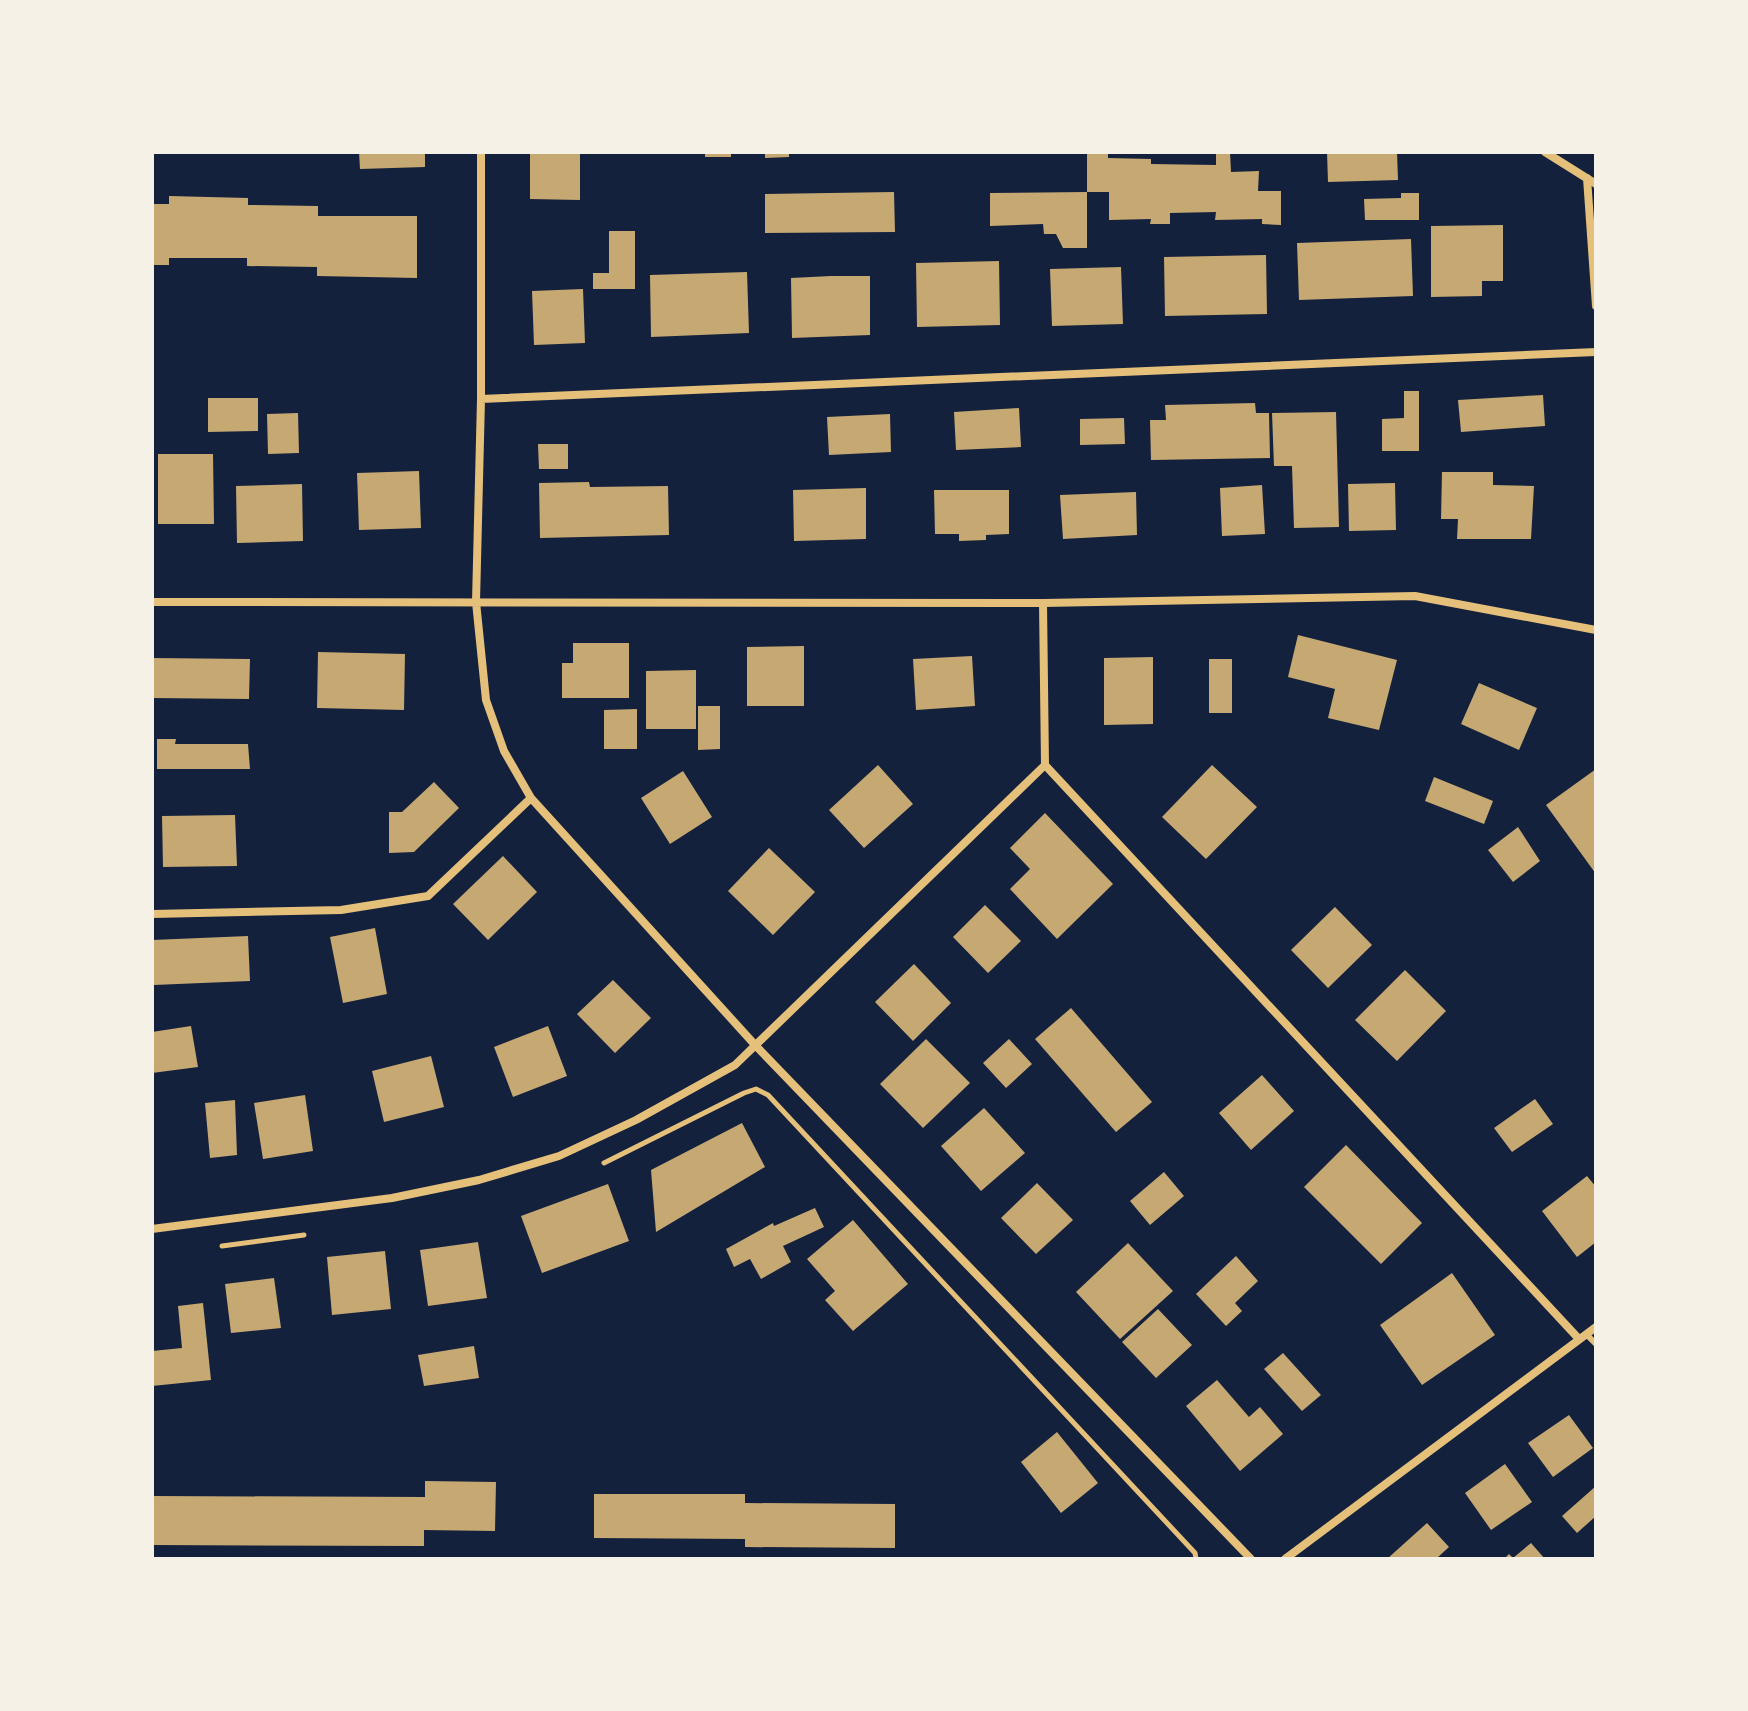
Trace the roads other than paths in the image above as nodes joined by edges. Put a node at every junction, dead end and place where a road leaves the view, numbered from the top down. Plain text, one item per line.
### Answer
1 (481, 152) edge
2 (1545, 152) edge
3 (1587, 178) junction
4 (1596, 184) edge
5 (1596, 306) edge
6 (1596, 352) edge
7 (481, 399) junction
8 (152, 602) edge
9 (476, 602) junction
10 (1043, 603) junction
11 (1596, 630) edge
12 (1045, 765) junction
13 (531, 798) junction
14 (152, 914) edge
15 (756, 1046) junction
16 (152, 1229) edge
17 (1596, 1327) edge
18 (1583, 1336) junction
19 (1596, 1344) edge
20 (1251, 1559) edge
21 (1285, 1559) edge

1 - 7 street
2 - 3 street
3 - 4 street
3 - 5 street
6 - 7 street
7 - 9 street
8 - 9 street
9 - 10 street
9 - 13 street
10 - 11 street
10 - 12 street
12 - 15 street
12 - 18 street
13 - 14 street
13 - 15 street
15 - 16 street
15 - 20 street
17 - 18 street
18 - 19 lane
18 - 21 street

